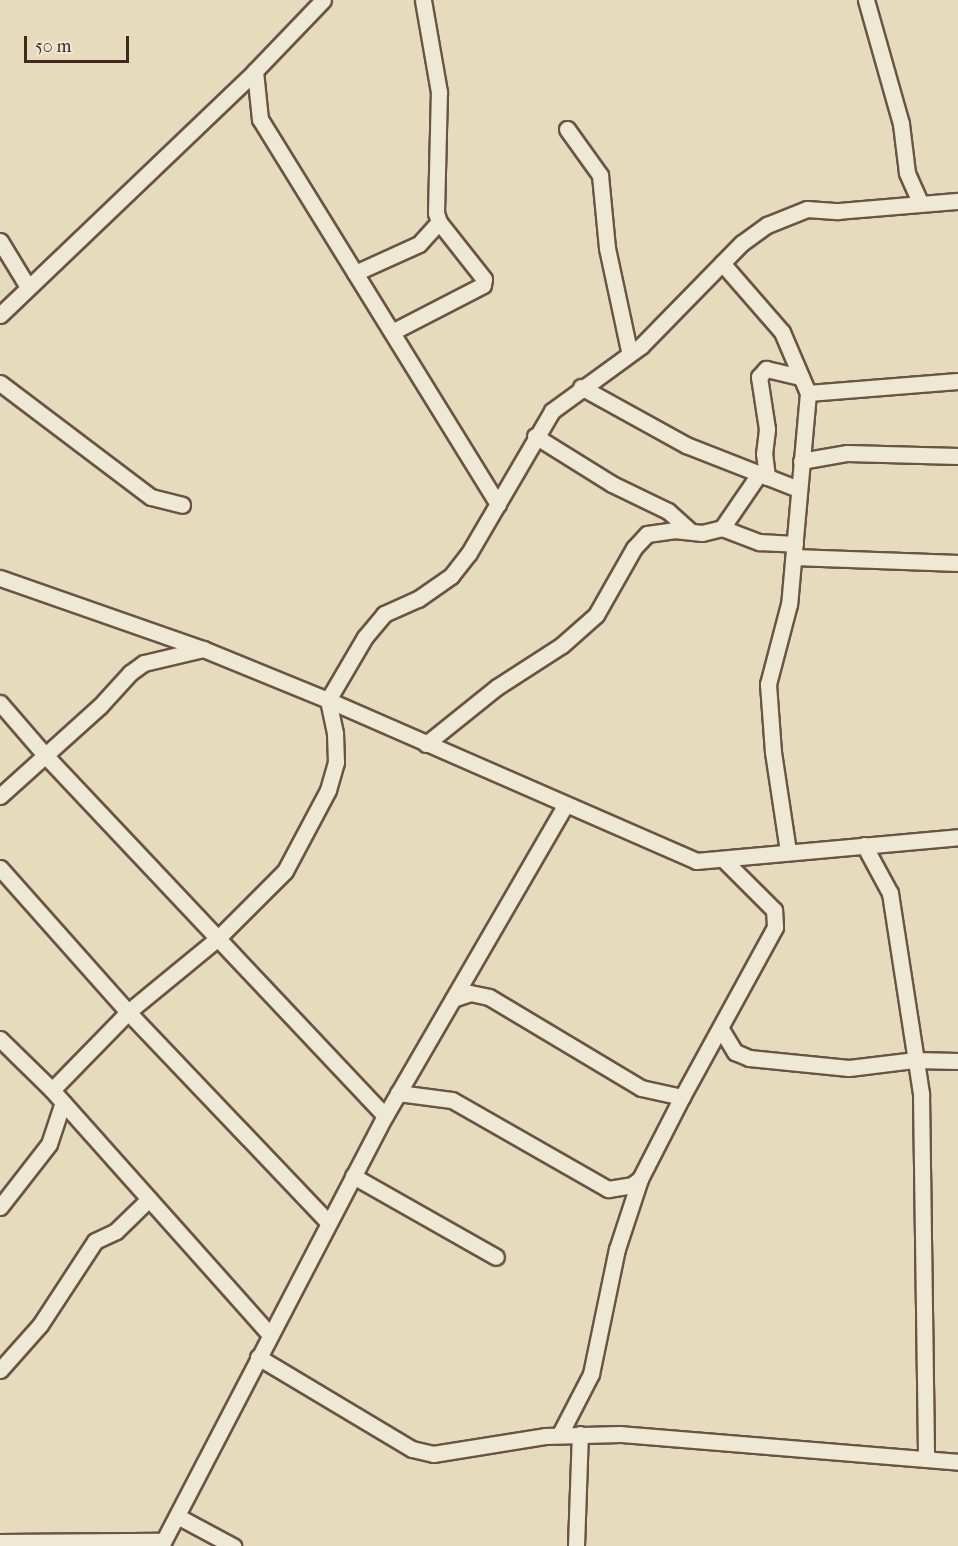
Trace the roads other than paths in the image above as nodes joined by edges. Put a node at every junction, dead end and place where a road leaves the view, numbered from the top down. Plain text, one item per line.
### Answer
1 (323, 0) edge
2 (423, 0) edge
3 (866, 0) edge
4 (255, 71) junction
5 (567, 129) dead end
6 (958, 201) edge
7 (920, 202) junction
8 (439, 222) junction
9 (0, 241) edge
10 (722, 263) junction
11 (355, 273) junction
12 (28, 287) junction
13 (0, 315) edge
14 (392, 332) junction
15 (629, 351) junction
16 (801, 377) junction
17 (958, 381) edge
18 (0, 383) edge
19 (580, 387) junction
20 (808, 393) junction
21 (535, 436) junction
22 (958, 456) edge
23 (801, 461) junction
24 (763, 475) junction
25 (798, 489) junction
26 (498, 504) junction
27 (182, 505) dead end
28 (722, 528) junction
29 (688, 530) junction
30 (795, 551) junction
31 (958, 563) edge
32 (0, 578) edge
33 (203, 649) junction
34 (328, 700) junction
35 (0, 703) edge
36 (426, 744) junction
37 (44, 754) junction
38 (0, 796) edge
39 (565, 805) junction
40 (958, 837) edge
41 (864, 845) junction
42 (788, 851) junction
43 (725, 861) junction
44 (0, 868) edge
45 (217, 939) junction
46 (453, 999) junction
47 (128, 1012) junction
48 (721, 1029) junction
49 (0, 1039) edge
50 (735, 1052) junction
51 (708, 1055) junction
52 (914, 1060) junction
53 (958, 1061) edge
54 (52, 1090) junction
55 (399, 1093) junction
56 (682, 1097) junction
57 (63, 1102) junction
58 (385, 1116) junction
59 (353, 1176) junction
60 (639, 1179) junction
61 (149, 1199) junction
62 (0, 1207) edge
63 (329, 1222) junction
64 (496, 1257) dead end
65 (270, 1335) junction
66 (258, 1357) junction
67 (0, 1370) edge
68 (560, 1434) junction
69 (580, 1434) junction
70 (926, 1459) junction
71 (958, 1462) edge
72 (177, 1516) junction
73 (0, 1542) edge
74 (162, 1544) edge
75 (233, 1546) edge
76 (576, 1546) edge

1 - 4 street
2 - 8 street
3 - 7 street
4 - 11 street
4 - 12 street
5 - 15 street
6 - 7 street
7 - 10 street
8 - 11 street
8 - 14 street
9 - 12 street
10 - 15 street
10 - 16 street
11 - 14 street
12 - 13 street
14 - 26 street
15 - 19 street
16 - 20 street
16 - 24 street
17 - 20 street
18 - 27 street
19 - 21 street
19 - 24 street
20 - 23 street
21 - 26 street
21 - 29 street
22 - 23 street
23 - 25 street
24 - 25 street
24 - 28 street
25 - 30 street
26 - 34 street
28 - 29 street
28 - 30 street
29 - 36 street
30 - 31 street
30 - 42 street
32 - 33 street
33 - 34 street
33 - 37 street
34 - 36 street
34 - 45 street
35 - 37 street
36 - 39 street
37 - 38 street
37 - 45 street
39 - 43 street
39 - 46 street
40 - 41 street
41 - 42 street
41 - 52 street
42 - 43 street
43 - 48 street
44 - 47 street
45 - 47 street
45 - 58 street
46 - 55 street
46 - 56 street
47 - 54 street
47 - 63 street
48 - 50 street
48 - 51 street
49 - 54 street
50 - 51 street
50 - 52 street
51 - 56 street
52 - 53 street
52 - 70 street
54 - 57 street
55 - 58 street
55 - 60 street
56 - 60 street
57 - 61 street
57 - 62 street
58 - 59 street
59 - 63 street
59 - 64 street
60 - 68 street
61 - 65 street
61 - 67 street
63 - 65 street
65 - 66 street
66 - 68 street
66 - 72 street
68 - 69 street
69 - 70 street
69 - 76 street
70 - 71 street
72 - 74 street
72 - 75 street
73 - 74 street

